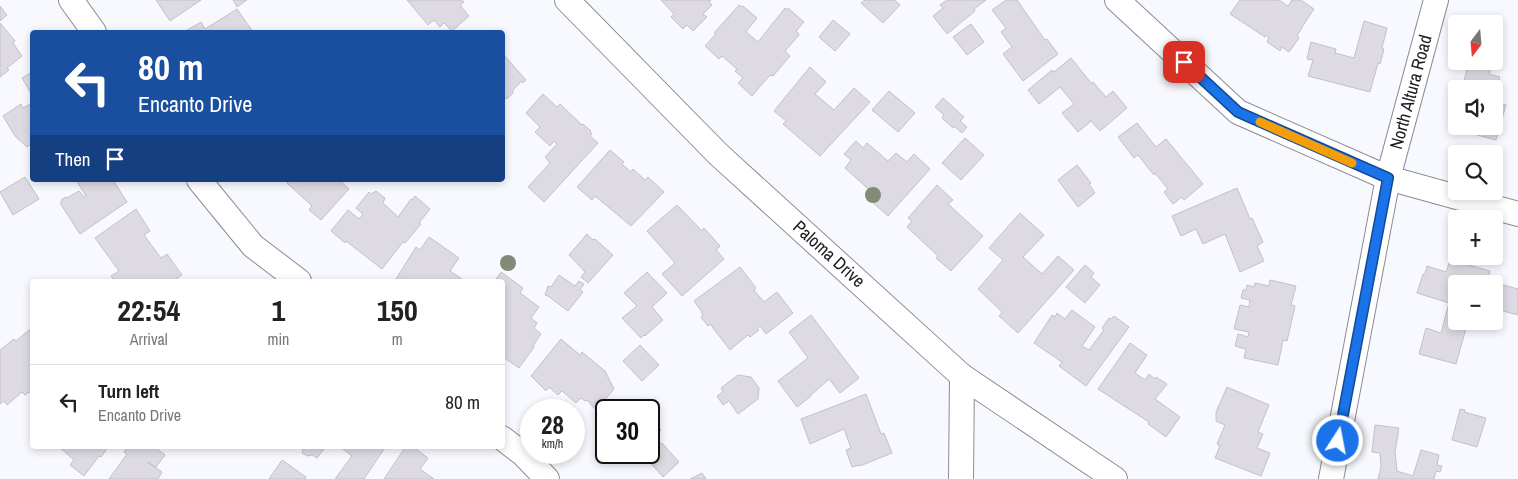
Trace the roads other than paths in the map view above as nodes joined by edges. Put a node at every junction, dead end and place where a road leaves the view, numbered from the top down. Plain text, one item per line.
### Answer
1 (71, 0) edge
2 (567, 0) edge
3 (1117, 0) edge
4 (1436, 0) edge
5 (93, 30) edge
6 (1388, 178) junction
7 (201, 182) edge
8 (1518, 214) edge
9 (296, 279) edge
10 (962, 376) junction
11 (505, 440) edge
12 (547, 479) edge
13 (962, 479) edge
14 (1115, 479) edge
15 (1331, 479) edge

1 - 5 street
2 - 10 street, Paloma Drive
3 - 6 street
4 - 6 street, North Altura Road
6 - 8 street
6 - 15 street, North Altura Road
7 - 9 street
10 - 13 street
10 - 14 street, Paloma Drive
11 - 12 street

